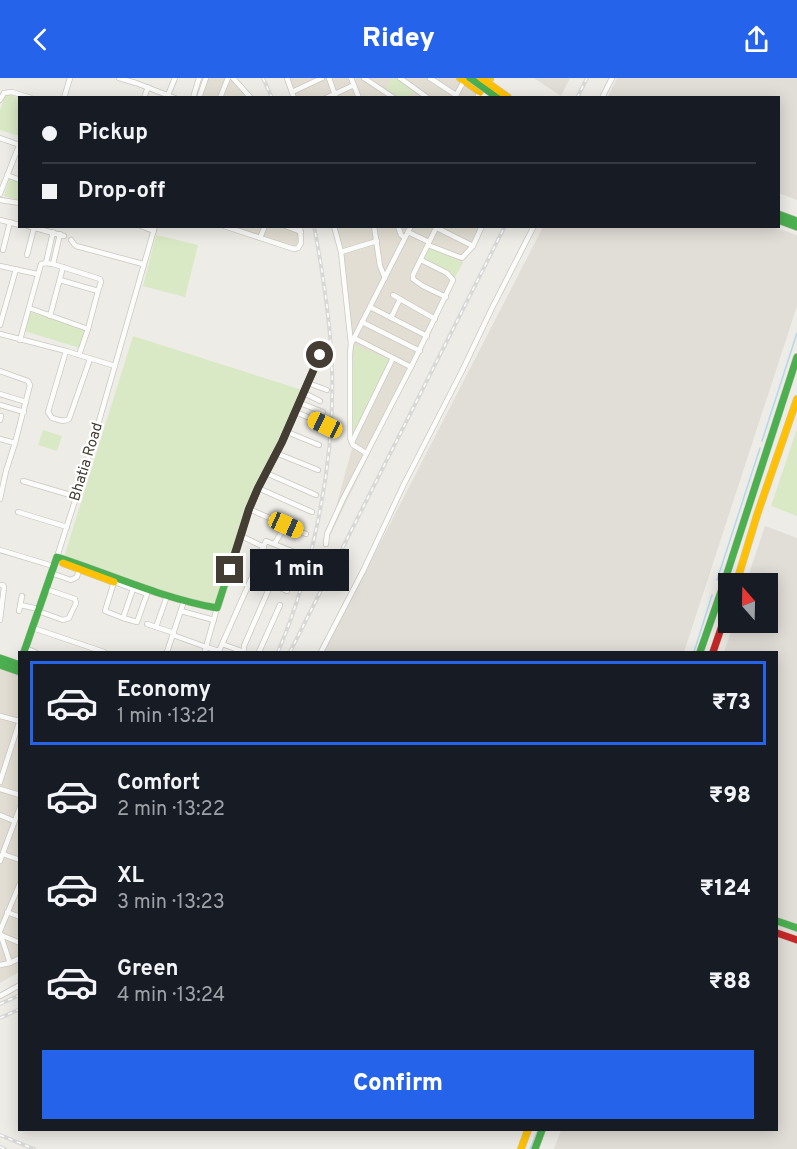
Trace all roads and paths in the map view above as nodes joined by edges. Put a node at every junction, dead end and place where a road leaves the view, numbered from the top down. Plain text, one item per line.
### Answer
1 (70, 78) edge
2 (119, 78) edge
3 (175, 78) edge
4 (199, 78) edge
5 (206, 78) edge
6 (228, 78) edge
7 (234, 78) edge
8 (286, 78) edge
9 (322, 78) edge
10 (328, 78) edge
11 (351, 78) edge
12 (364, 78) edge
13 (400, 78) edge
14 (430, 78) edge
15 (481, 78) edge
16 (489, 78) edge
17 (612, 78) edge
18 (465, 79) edge
19 (354, 85) junction
20 (148, 87) junction
21 (168, 95) joint
22 (293, 95) edge
23 (336, 95) edge
24 (479, 95) edge
25 (25, 96) edge
26 (65, 96) edge
27 (145, 96) edge
28 (194, 96) edge
29 (201, 96) edge
30 (221, 96) edge
31 (249, 96) edge
32 (358, 96) edge
33 (391, 96) edge
34 (425, 96) edge
35 (455, 96) edge
36 (495, 96) edge
37 (506, 96) edge
38 (603, 96) edge
39 (0, 100) edge
40 (0, 138) edge
41 (18, 144) edge
42 (18, 147) edge
43 (7, 175) junction
44 (18, 179) edge
45 (0, 194) edge
46 (0, 200) edge
47 (18, 203) edge
48 (780, 215) edge
49 (0, 220) edge
50 (797, 220) edge
51 (780, 221) edge
52 (10, 222) junction
53 (18, 224) edge
54 (797, 227) edge
55 (34, 228) joint
56 (264, 228) edge
57 (335, 228) edge
58 (374, 228) edge
59 (399, 228) edge
60 (436, 228) edge
61 (439, 228) edge
62 (480, 228) edge
63 (533, 228) edge
64 (154, 229) edge
65 (243, 229) edge
66 (301, 229) edge
67 (410, 229) edge
68 (53, 232) junction
69 (260, 238) junction
70 (405, 238) junction
71 (71, 240) dead end
72 (377, 241) junction
73 (429, 243) junction
74 (473, 246) junction
75 (3, 250) dead end
76 (341, 252) junction
77 (27, 255) dead end
78 (421, 260) junction
79 (46, 263) junction
80 (53, 264) junction
81 (143, 264) junction
82 (0, 266) edge
83 (63, 267) junction
84 (16, 270) junction
85 (37, 274) junction
86 (385, 278) junction
87 (60, 280) junction
88 (98, 291) junction
89 (393, 296) dead end
90 (446, 297) junction
91 (400, 299) junction
92 (370, 307) junction
93 (28, 309) junction
94 (50, 316) junction
95 (391, 318) junction
96 (435, 319) junction
97 (362, 322) junction
98 (0, 325) edge
99 (88, 329) junction
100 (0, 334) edge
101 (427, 336) junction
102 (354, 338) junction
103 (20, 340) junction
104 (351, 344) junction
105 (66, 351) junction
106 (420, 351) junction
107 (320, 355) dead end
108 (80, 356) junction
109 (797, 357) edge
110 (393, 358) junction
111 (90, 359) junction
112 (115, 366) junction
113 (411, 367) junction
114 (0, 371) edge
115 (308, 383) junction
116 (327, 390) dead end
117 (304, 393) junction
118 (0, 394) edge
119 (797, 399) edge
120 (320, 400) dead end
121 (26, 402) junction
122 (300, 403) junction
123 (0, 405) edge
124 (24, 412) junction
125 (296, 412) junction
126 (323, 412) dead end
127 (325, 425) dead end
128 (287, 432) junction
129 (0, 439) edge
130 (15, 442) junction
131 (352, 442) junction
132 (319, 445) dead end
133 (276, 453) junction
134 (366, 453) junction
135 (318, 470) dead end
136 (266, 473) junction
137 (23, 481) dead end
138 (2, 486) edge
139 (258, 488) junction
140 (316, 495) dead end
141 (77, 496) junction
142 (0, 499) edge
143 (249, 509) junction
144 (18, 512) dead end
145 (312, 512) dead end
146 (286, 525) junction
147 (67, 527) junction
148 (306, 534) dead end
149 (241, 536) junction
150 (275, 543) junction
151 (326, 544) dead end
152 (264, 547) junction
153 (0, 550) edge
154 (302, 555) dead end
155 (258, 558) junction
156 (54, 564) junction
157 (79, 569) junction
158 (740, 573) edge
159 (253, 575) junction
160 (294, 575) dead end
161 (114, 582) junction
162 (271, 584) junction
163 (0, 585) edge
164 (46, 589) junction
165 (133, 589) junction
166 (287, 591) dead end
167 (21, 596) dead end
168 (167, 596) junction
169 (184, 601) junction
170 (280, 605) dead end
171 (217, 608) junction
172 (38, 610) junction
173 (181, 611) junction
174 (123, 618) junction
175 (0, 620) edge
176 (214, 620) junction
177 (147, 624) dead end
178 (156, 627) junction
179 (33, 628) junction
180 (719, 633) edge
181 (173, 634) junction
182 (222, 644) junction
183 (25, 650) edge
184 (206, 650) edge
185 (101, 651) edge
186 (168, 651) edge
187 (241, 651) edge
188 (244, 651) edge
189 (259, 651) edge
190 (322, 651) edge
191 (700, 651) edge
192 (713, 651) edge
193 (0, 658) edge
194 (18, 664) edge
195 (0, 665) edge
196 (18, 671) edge
197 (0, 716) edge
198 (18, 720) edge
199 (18, 723) edge
200 (0, 782) edge
201 (0, 789) edge
202 (18, 794) edge
203 (18, 812) edge
204 (0, 815) edge
205 (14, 821) junction
206 (0, 842) edge
207 (6, 844) junction
208 (3, 854) junction
209 (18, 859) edge
210 (0, 861) edge
211 (18, 890) edge
212 (8, 912) junction
213 (18, 916) edge
214 (778, 926) edge
215 (797, 928) edge
216 (0, 933) edge
217 (797, 940) edge
218 (18, 942) edge
219 (18, 959) edge
220 (10, 963) junction
221 (0, 965) edge
222 (18, 987) edge
223 (0, 996) edge
224 (526, 1131) edge
225 (542, 1131) edge
226 (521, 1149) edge
227 (535, 1149) edge

1 - 26 street
2 - 20 street
3 - 21 street
4 - 28 street
5 - 29 street
6 - 30 street
7 - 31 street
8 - 22 street
9 - 22 street
10 - 23 street
11 - 19 street
12 - 33 street
13 - 34 street
14 - 35 street
15 - 37 main road, bridge
16 - 24 main road
17 - 38 street
18 - 24 main road
18 - 35 street
18 - 36 main road, bridge
19 - 23 street
19 - 32 street
20 - 21 street
20 - 27 street
25 - 39 street
40 - 41 street
42 - 43 street
43 - 44 street
43 - 45 street
46 - 47 street
48 - 50 main road
49 - 52 street
51 - 54 main road
52 - 53 street
52 - 75 street
55 - 68 street
55 - 77 street
56 - 69 street
57 - 76 street
58 - 72 street
59 - 70 street
60 - 73 street
61 - 74 street
62 - 74 street
63 - 190 street
64 - 81 street, Bhatia Road
65 - 69 street
66 - 69 street
67 - 70 street
67 - 73 street
68 - 79 street
68 - 80 street
70 - 86 street
71 - 81 street
72 - 76 street
72 - 86 street
73 - 74 street
73 - 78 street
76 - 104 street
78 - 90 street
78 - 90 street
79 - 80 street
79 - 85 street
80 - 83 street
81 - 112 street, Bhatia Road
82 - 84 street
83 - 87 street
83 - 88 street
84 - 85 street
84 - 98 street
85 - 93 street
86 - 92 street
87 - 88 street
87 - 94 street
88 - 99 street
89 - 91 street
90 - 96 street
91 - 95 street
91 - 96 street
92 - 95 street
92 - 97 street
93 - 94 street
93 - 103 street
94 - 99 street
95 - 101 street
96 - 101 street
97 - 102 street
97 - 106 street
99 - 108 street
100 - 103 street
101 - 106 street
102 - 104 street
102 - 110 street
103 - 105 street
104 - 131 street
105 - 108 street
105 - 111 street
106 - 113 street
107 - 115 main road
108 - 111 street
109 - 191 main road
110 - 113 street
110 - 131 street
111 - 112 street
112 - 141 street, Bhatia Road
113 - 134 street
114 - 121 street
115 - 116 street
115 - 117 main road
117 - 120 street
117 - 122 main road
118 - 121 street
119 - 158 main road
121 - 124 street
122 - 125 main road
122 - 126 street
123 - 124 street
124 - 130 street
125 - 127 street
125 - 128 main road
128 - 132 street
128 - 133 main road
129 - 130 street
130 - 138 street
131 - 134 street
133 - 135 street
133 - 136 main road
134 - 151 street
136 - 139 main road
136 - 140 street
137 - 141 street
138 - 142 street
139 - 143 main road
139 - 145 street
141 - 147 street, Bhatia Road
143 - 146 street
143 - 149 main road
144 - 147 street
146 - 148 street
146 - 150 street
147 - 156 street, Bhatia Road
149 - 152 street
149 - 171 main road
150 - 152 street
150 - 154 street
152 - 155 street
153 - 156 street
155 - 159 street
155 - 160 street
156 - 157 main road
156 - 157 street
156 - 164 main road
156 - 168 main road
157 - 161 main road
159 - 162 street
159 - 182 street
161 - 165 street
161 - 174 street
162 - 166 street
162 - 188 street
163 - 175 street
164 - 172 main road
164 - 172 street
165 - 174 street
165 - 174 street
167 - 172 street
168 - 169 main road
168 - 178 street
169 - 171 main road
169 - 173 street
170 - 189 street
171 - 176 street
172 - 179 main road
173 - 176 street
173 - 181 street
176 - 184 street
177 - 178 street
178 - 181 street
179 - 183 main road
179 - 185 street
180 - 192 main road
181 - 184 street
181 - 186 street
182 - 184 street
182 - 187 street
193 - 194 main road
195 - 196 main road
197 - 198 street
199 - 200 street
201 - 202 street
203 - 205 street
204 - 205 street
205 - 207 street
206 - 207 street
207 - 208 street
208 - 209 street
208 - 210 street
211 - 212 street
212 - 213 street
212 - 216 street
214 - 215 main road
214 - 217 main road
216 - 218 street
216 - 220 street
219 - 220 street
220 - 221 street
222 - 223 street
224 - 226 main road
225 - 227 main road

